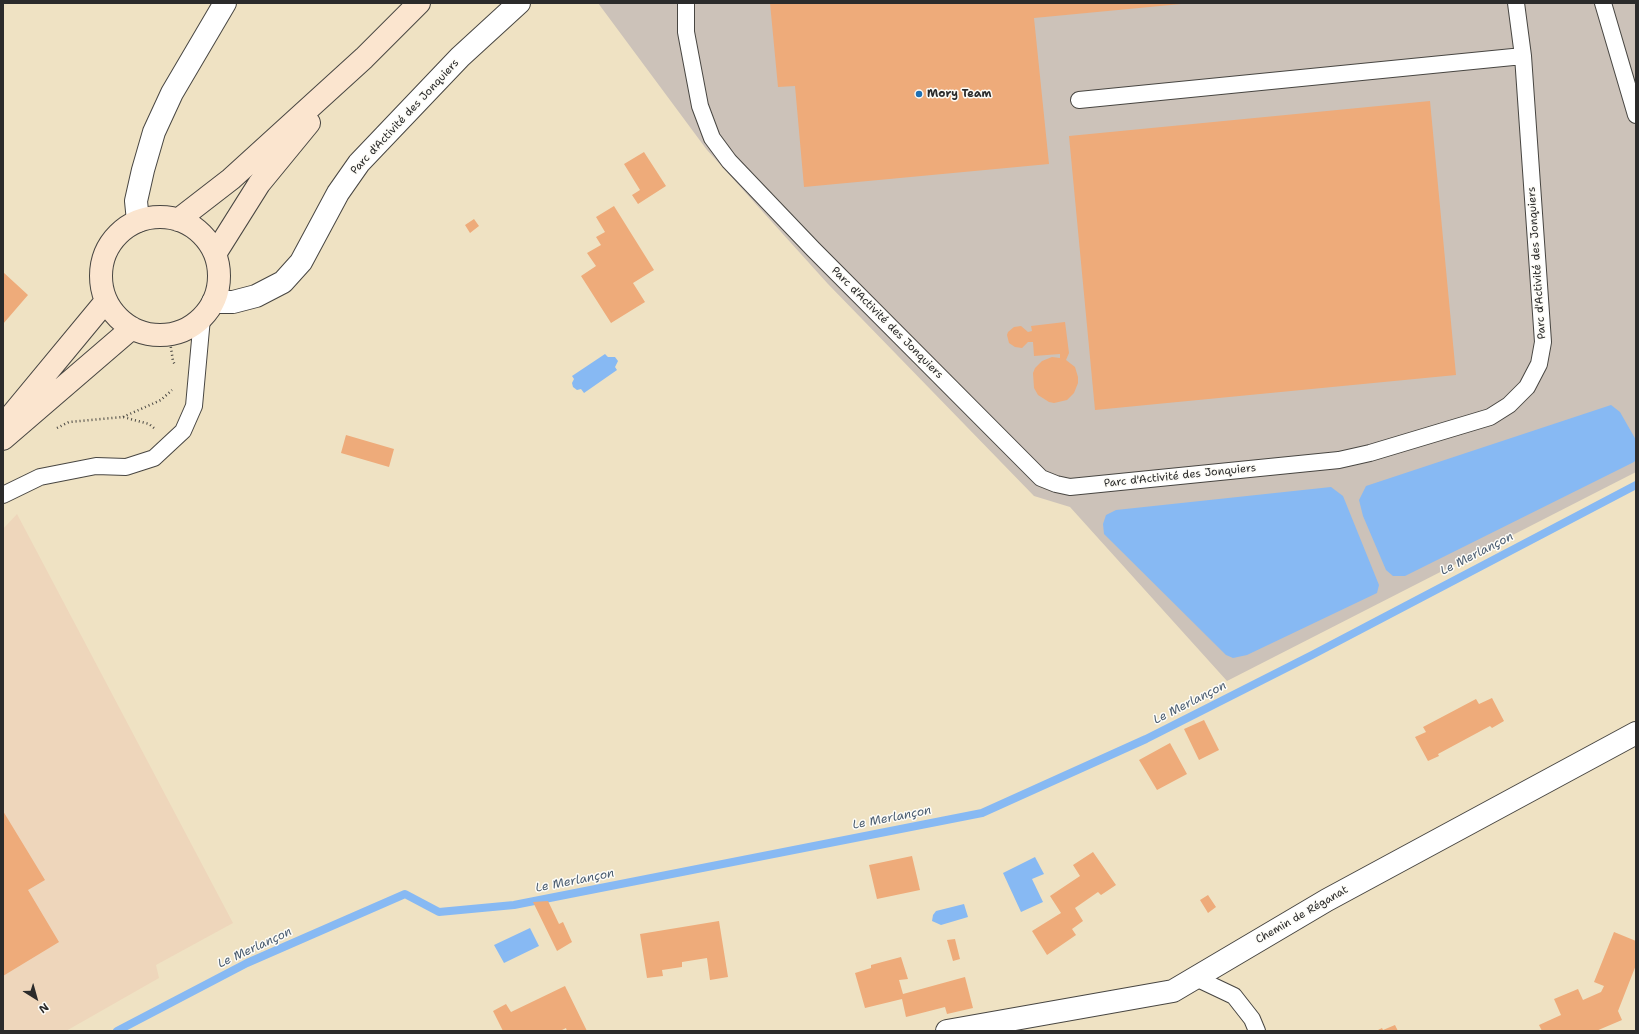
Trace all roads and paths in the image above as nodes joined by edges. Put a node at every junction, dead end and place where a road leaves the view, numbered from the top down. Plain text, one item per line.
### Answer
1 (225, 3) edge
2 (419, 3) edge
3 (519, 3) edge
4 (686, 3) edge
5 (1516, 3) edge
6 (1603, 3) edge
7 (1523, 56) junction
8 (364, 58) junction
9 (1079, 100) dead end
10 (1636, 115) edge
11 (178, 220) junction
12 (138, 221) junction
13 (215, 254) junction
14 (106, 300) junction
15 (208, 310) junction
16 (132, 328) junction
17 (169, 335) junction
18 (178, 369) dead end
19 (175, 385) dead end
20 (123, 417) junction
21 (3, 426) edge
22 (51, 430) dead end
23 (3, 439) edge
24 (169, 444) junction
25 (3, 495) edge
26 (1636, 733) edge
27 (1196, 978) junction
28 (947, 1031) edge
29 (1257, 1031) edge

1 - 12 street
2 - 8 main road
3 - 15 street, Parc d'Activité des Jonquiers
4 - 7 lane, Parc d'Activité des Jonquiers
5 - 7 lane, Parc d'Activité des Jonquiers
6 - 10 lane
7 - 9 lane
8 - 11 main road
8 - 13 main road
11 - 12 main road
11 - 13 main road
12 - 14 main road
13 - 15 main road
14 - 16 main road
14 - 21 main road
15 - 17 main road
15 - 24 lane
16 - 17 main road
16 - 23 main road
17 - 18 path
19 - 20 path
20 - 22 path
20 - 24 path
24 - 25 lane
26 - 27 street, Chemin de Réganat
27 - 28 street, Chemin de Réganat
27 - 29 lane

